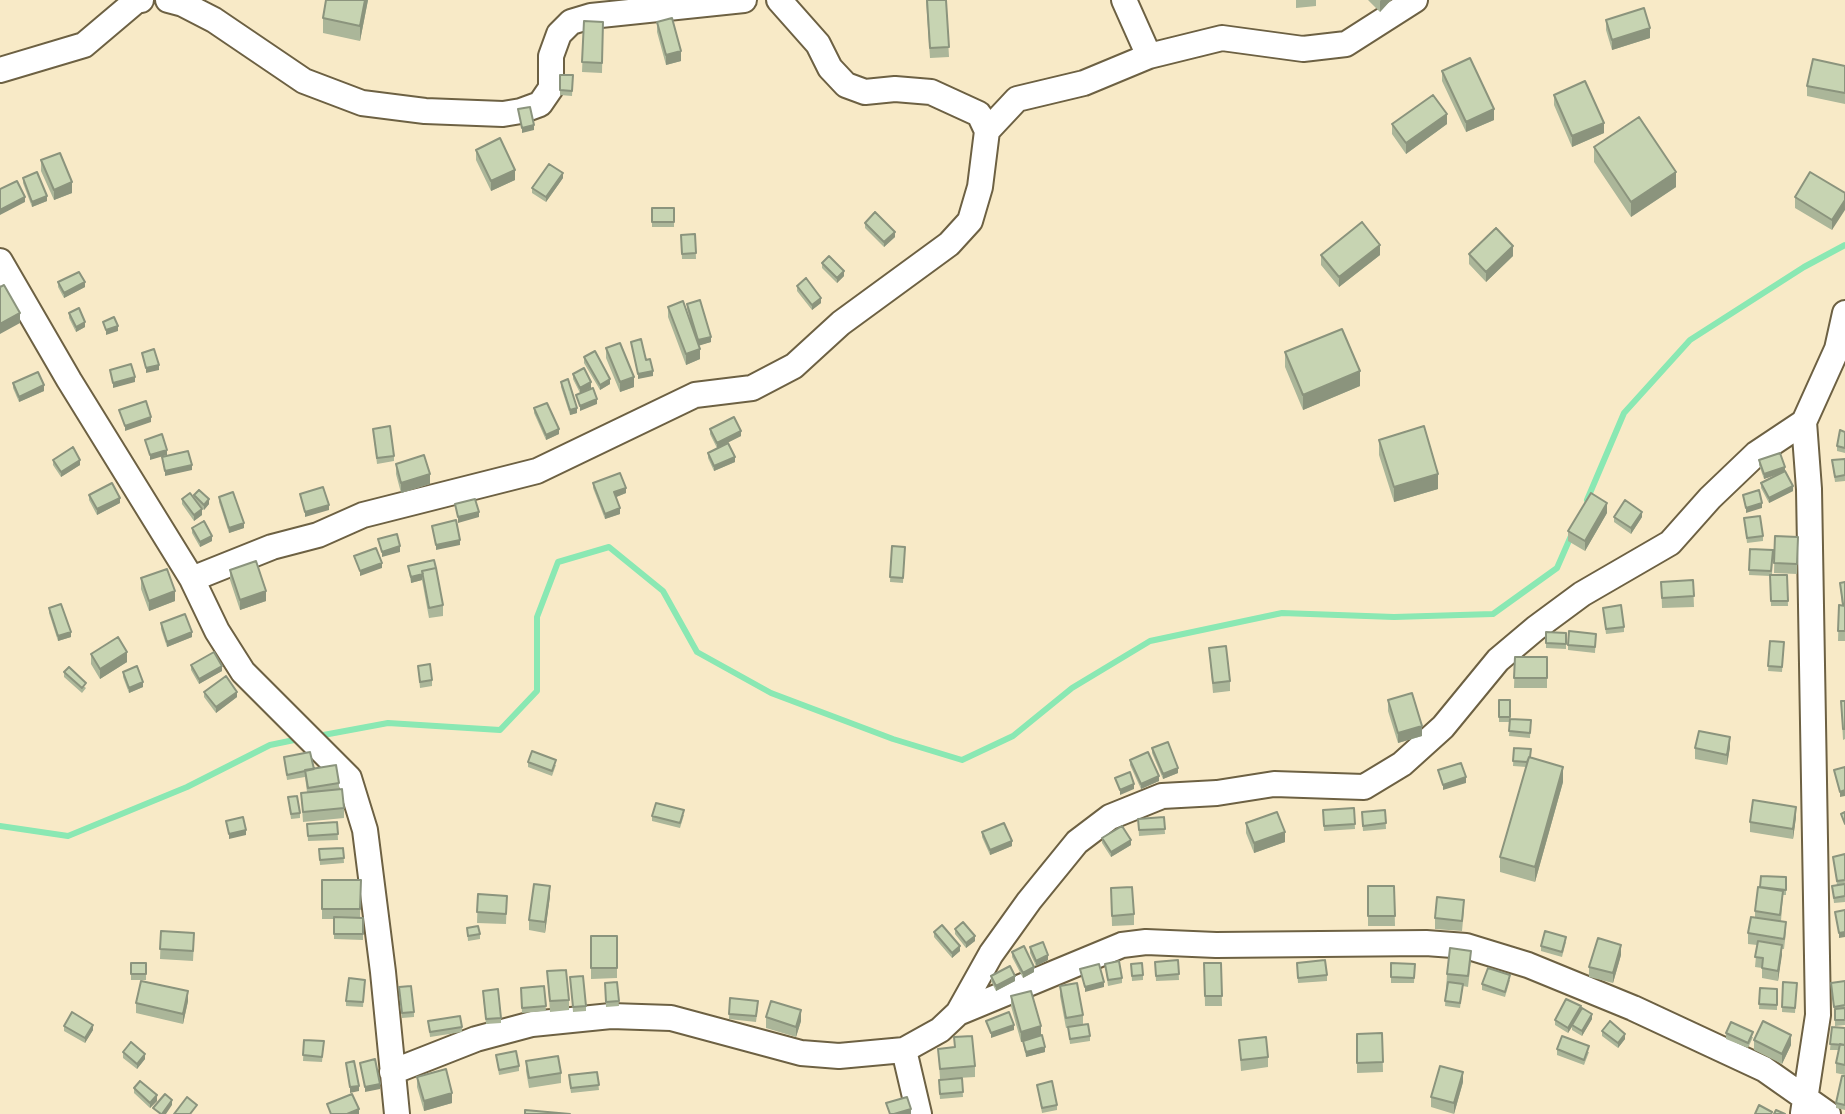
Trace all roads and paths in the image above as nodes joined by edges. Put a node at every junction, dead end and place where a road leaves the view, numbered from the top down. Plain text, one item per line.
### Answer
1 (141, 0) edge
2 (168, 0) edge
3 (744, 0) edge
4 (779, 0) edge
5 (1124, 0) edge
6 (1415, 0) edge
7 (1149, 56) junction
8 (0, 70) edge
9 (987, 131) junction
10 (0, 261) edge
11 (1845, 313) edge
12 (1804, 422) junction
13 (192, 579) junction
14 (958, 1013) junction
15 (904, 1050) junction
16 (392, 1072) junction
17 (1805, 1107) edge
18 (397, 1114) edge
19 (919, 1114) edge
20 (1828, 1114) edge

1 - 8 street
2 - 3 street
4 - 9 street
5 - 7 street
6 - 7 street
7 - 9 street
9 - 13 street
10 - 13 street
11 - 12 street
12 - 14 street
12 - 17 street
13 - 16 street
14 - 15 street
14 - 17 street
15 - 16 street
15 - 19 street
16 - 18 street
17 - 20 street

